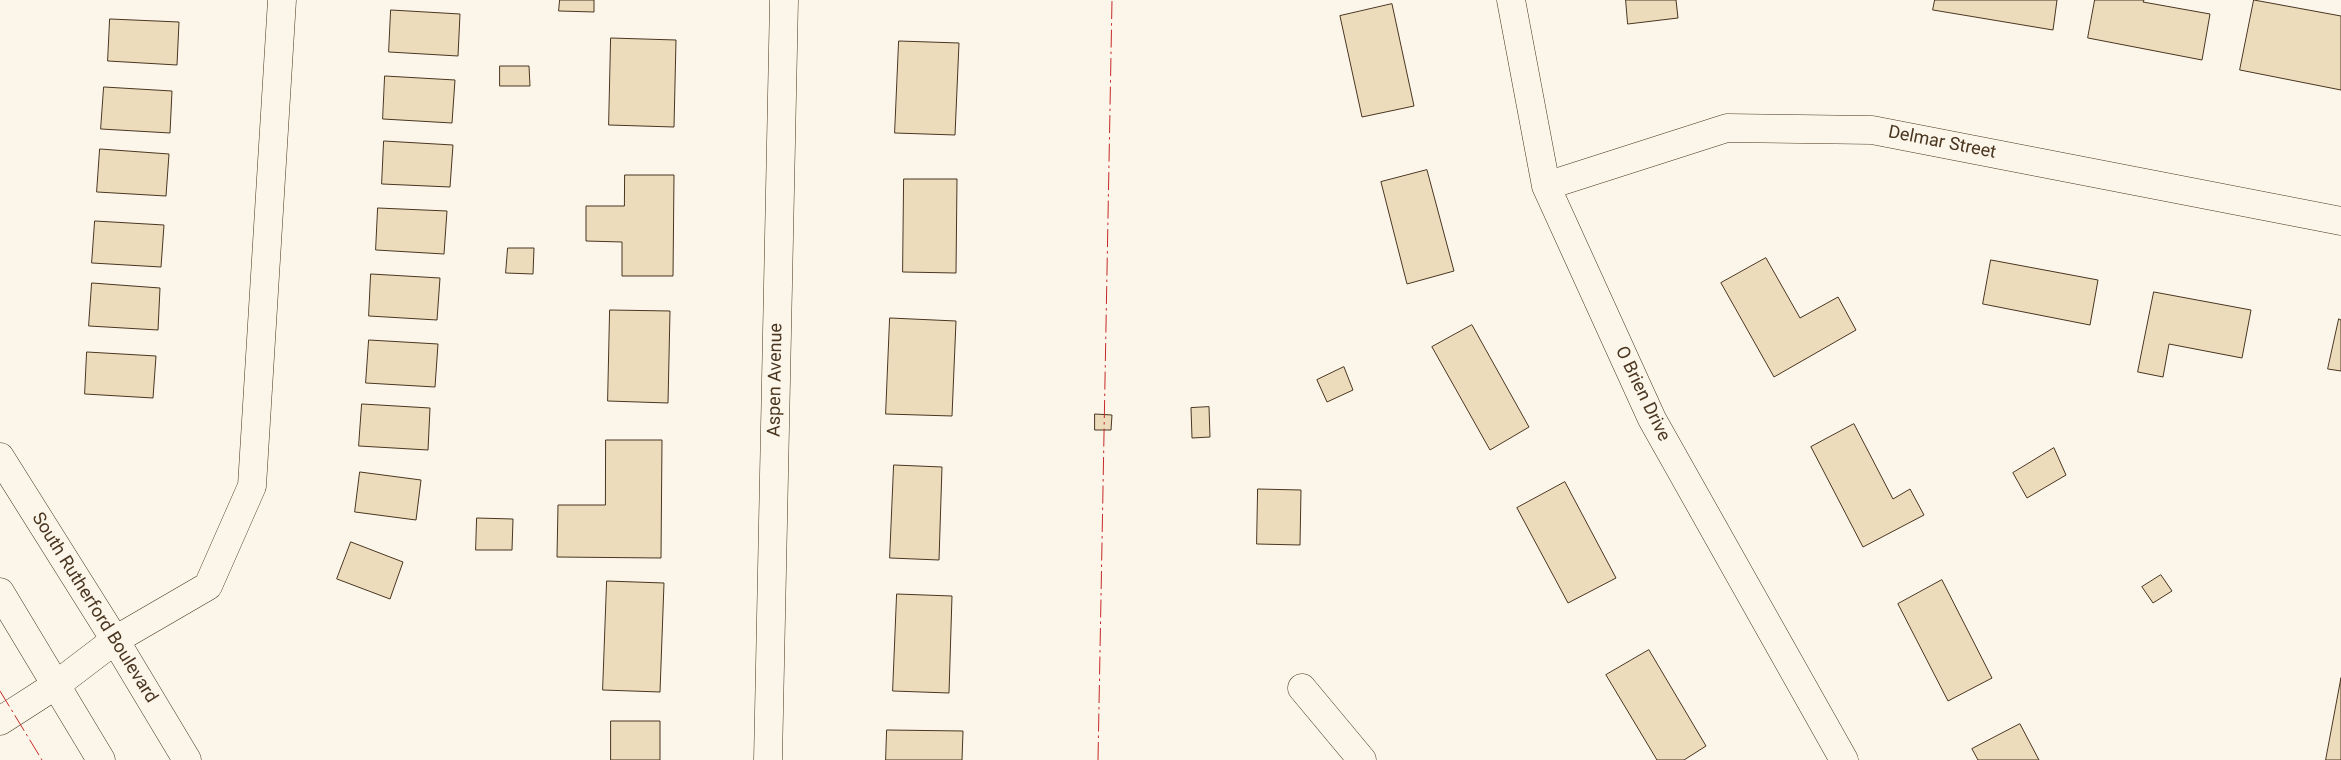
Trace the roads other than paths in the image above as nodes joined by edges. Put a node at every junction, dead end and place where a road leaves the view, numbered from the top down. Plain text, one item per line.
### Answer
1 (282, 0) edge
2 (784, 0) edge
3 (1510, 0) edge
4 (1546, 186) junction
5 (2341, 221) edge
6 (0, 457) edge
7 (0, 592) edge
8 (115, 640) junction
9 (56, 685) junction
10 (1302, 688) dead end
11 (0, 721) edge
12 (101, 760) edge
13 (186, 760) edge
14 (768, 760) edge
15 (1362, 760) edge
16 (1844, 760) edge

1 - 8 main road
2 - 14 main road, Aspen Avenue
3 - 4 main road, O Brien Drive
4 - 5 main road, Delmar Street
4 - 16 main road, O Brien Drive
6 - 8 main road, South Rutherford Boulevard
7 - 9 main road
8 - 9 main road
8 - 13 main road, South Rutherford Boulevard
9 - 11 main road
9 - 12 main road
10 - 15 main road

